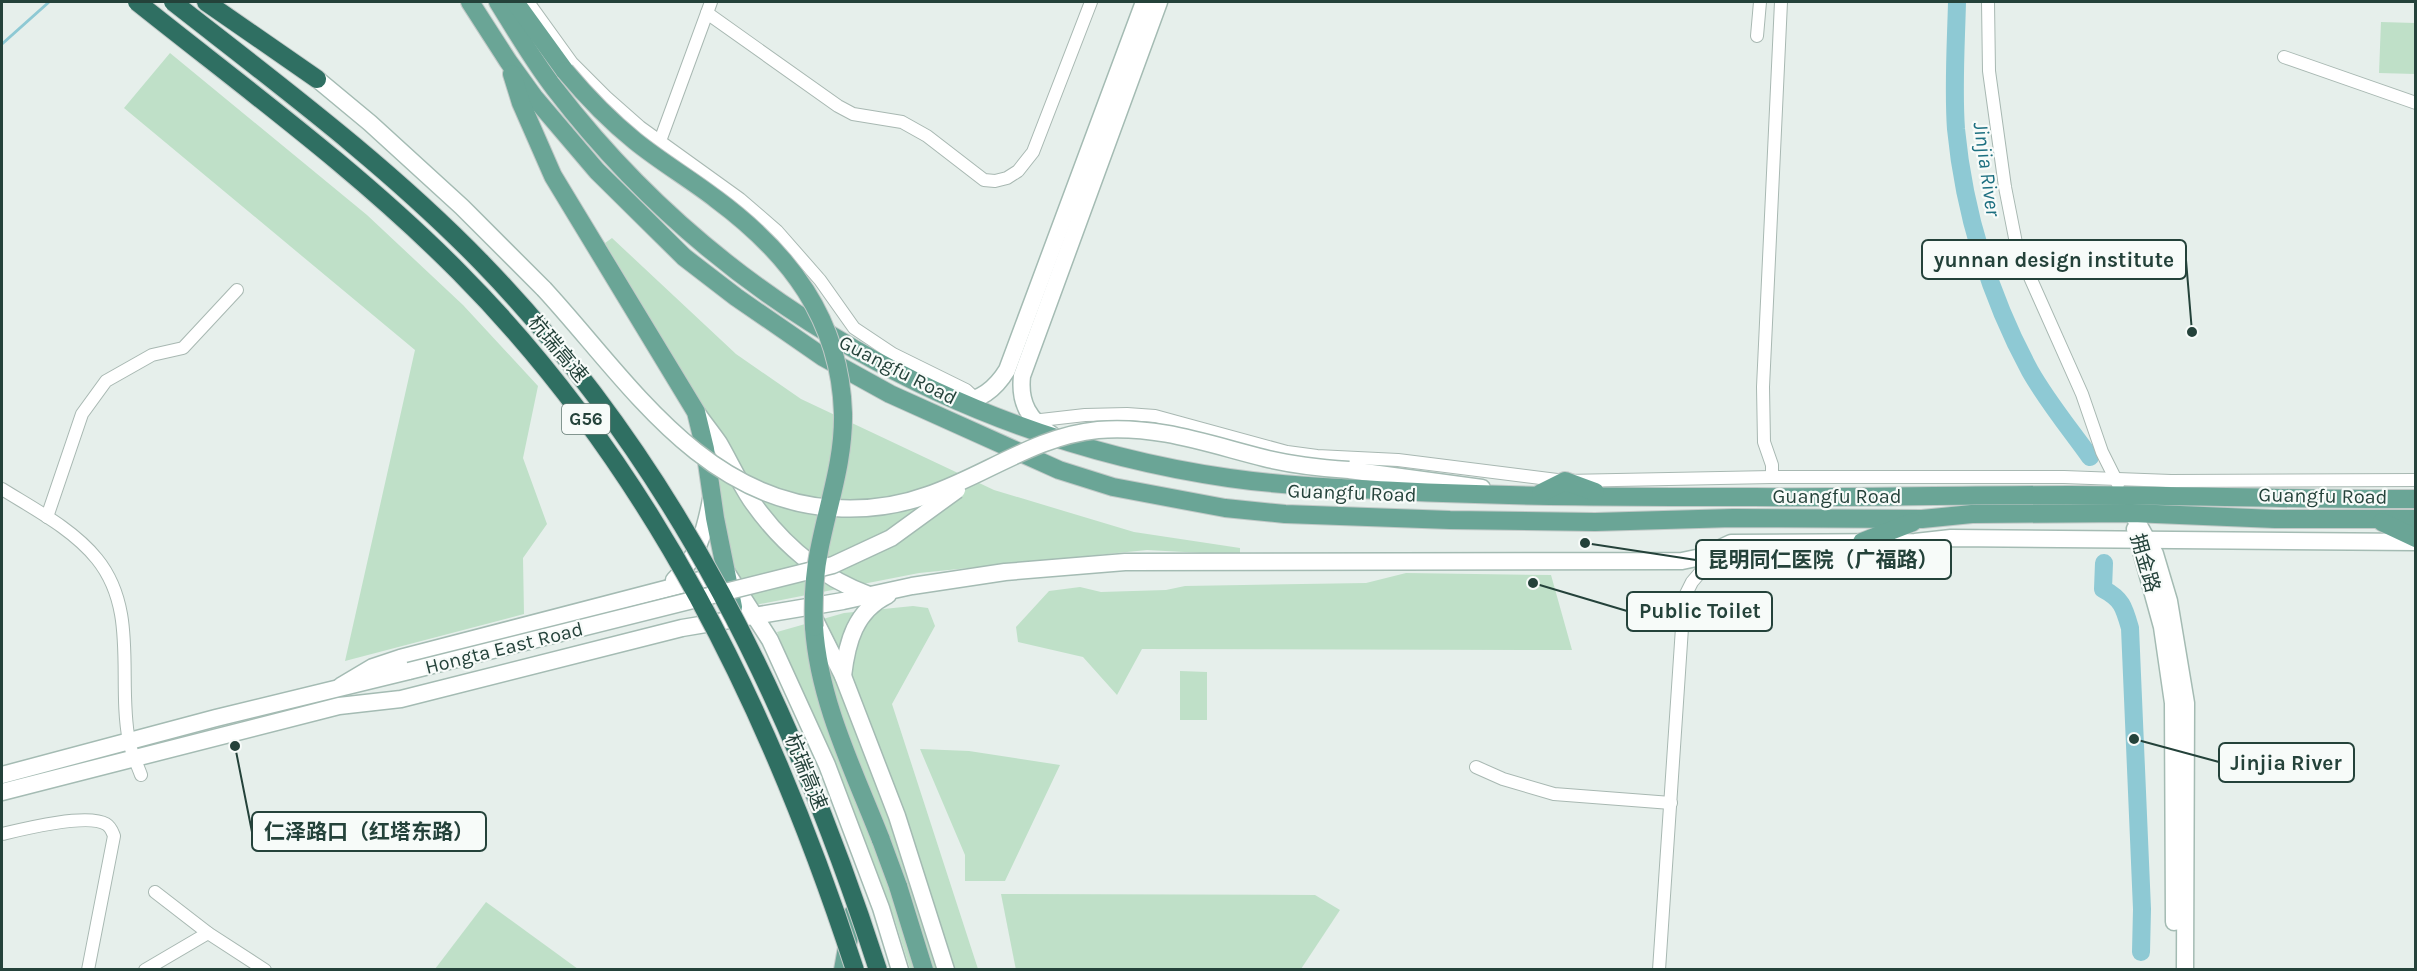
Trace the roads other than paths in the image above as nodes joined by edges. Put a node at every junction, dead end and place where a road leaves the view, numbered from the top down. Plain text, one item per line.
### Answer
1 (137, 2) edge
2 (173, 2) edge
3 (206, 2) edge
4 (470, 2) edge
5 (498, 2) edge
6 (515, 2) edge
7 (528, 2) edge
8 (1091, 2) edge
9 (1144, 2) edge
10 (1159, 2) edge
11 (1760, 2) edge
12 (1781, 2) edge
13 (1988, 2) edge
14 (709, 7) edge
15 (1139, 36) junction
16 (1757, 36) dead end
17 (2284, 57) dead end
18 (508, 62) junction
19 (317, 79) joint
20 (2415, 103) edge
21 (660, 141) junction
22 (1061, 249) junction
23 (237, 290) dead end
24 (969, 401) junction
25 (696, 412) junction
26 (997, 417) junction
27 (1035, 422) junction
28 (1057, 438) junction
29 (985, 470) junction
30 (1772, 477) junction
31 (2115, 478) junction
32 (2415, 480) edge
33 (1565, 481) junction
34 (2, 489) edge
35 (712, 495) junction
36 (1536, 495) junction
37 (2123, 496) junction
38 (1610, 497) junction
39 (2415, 499) edge
40 (2132, 513) junction
41 (47, 517) junction
42 (1922, 519) junction
43 (2374, 519) junction
44 (2415, 519) edge
45 (2143, 540) junction
46 (2415, 540) edge
47 (1862, 542) junction
48 (1701, 557) junction
49 (727, 573) junction
50 (901, 589) junction
51 (654, 594) junction
52 (870, 595) junction
53 (808, 607) junction
54 (754, 616) junction
55 (735, 619) junction
56 (843, 676) junction
57 (341, 686) junction
58 (129, 742) junction
59 (135, 759) junction
60 (1476, 767) dead end
61 (2, 775) edge
62 (141, 775) dead end
63 (2, 792) edge
64 (1671, 803) junction
65 (902, 829) junction
66 (2, 834) edge
67 (155, 892) dead end
68 (881, 908) junction
69 (853, 914) junction
70 (208, 933) junction
71 (88, 969) edge
72 (145, 969) edge
73 (264, 969) edge
74 (843, 969) edge
75 (855, 969) edge
76 (870, 969) edge
77 (879, 969) edge
78 (900, 969) edge
79 (924, 969) edge
80 (946, 969) edge
81 (1659, 969) edge
82 (2173, 969) edge
83 (2184, 969) edge

1 - 75 highway, 杭瑞高速 / G56, bridge
2 - 77 highway, 杭瑞高速 / G56, bridge
3 - 19 highway
4 - 18 main road, Guangfu Road
5 - 24 main road, Guangfu Road
6 - 79 main road, bridge
7 - 21 street
8 - 14 street
9 - 15 main road
10 - 15 main road
11 - 16 street
12 - 30 street
13 - 31 street
14 - 21 street
15 - 22 main road
17 - 20 street
18 - 25 main road
18 - 42 main road, Guangfu Road
19 - 29 main road, bridge
21 - 24 street
22 - 24 main road
22 - 27 main road
23 - 41 street
24 - 26 main road, Guangfu Road
25 - 35 main road
25 - 52 main road
26 - 27 street
26 - 28 main road, Guangfu Road
27 - 28 main road
27 - 33 street
28 - 36 main road, Guangfu Road
29 - 36 main road, bridge
29 - 57 main road, Hongta East Road, bridge
30 - 31 street
30 - 33 street
31 - 32 street
31 - 37 street
33 - 36 main road
33 - 38 main road
34 - 41 street
35 - 49 main road
35 - 51 main road
36 - 38 main road, Guangfu Road
37 - 38 main road, Guangfu Road
37 - 39 main road, Guangfu Road
37 - 40 street
40 - 42 main road, Guangfu Road
40 - 43 main road, Guangfu Road
40 - 45 main road, 拥金路
41 - 58 street
42 - 47 main road
43 - 44 main road, Guangfu Road
43 - 46 main road
45 - 46 main road
45 - 47 main road
45 - 82 main road, 拥金路
45 - 83 main road, 拥金路
47 - 48 main road, Hongta East Road
48 - 50 main road, Hongta East Road
48 - 64 street
49 - 51 main road
49 - 54 main road
49 - 55 main road
50 - 52 main road, Hongta East Road
50 - 56 main road
51 - 57 main road
52 - 53 main road, Hongta East Road
53 - 54 main road, Hongta East Road
53 - 56 main road
54 - 55 main road, Hongta East Road
54 - 68 main road
55 - 59 main road, Hongta East Road
55 - 69 main road
56 - 65 main road
57 - 58 main road, Hongta East Road
58 - 59 street
58 - 61 main road, Hongta East Road
59 - 62 street
59 - 63 main road, Hongta East Road
60 - 64 street
64 - 81 street
65 - 68 main road
65 - 80 main road
66 - 71 street
67 - 70 street
68 - 78 main road
69 - 74 main road
69 - 76 main road
70 - 72 street
70 - 73 street

